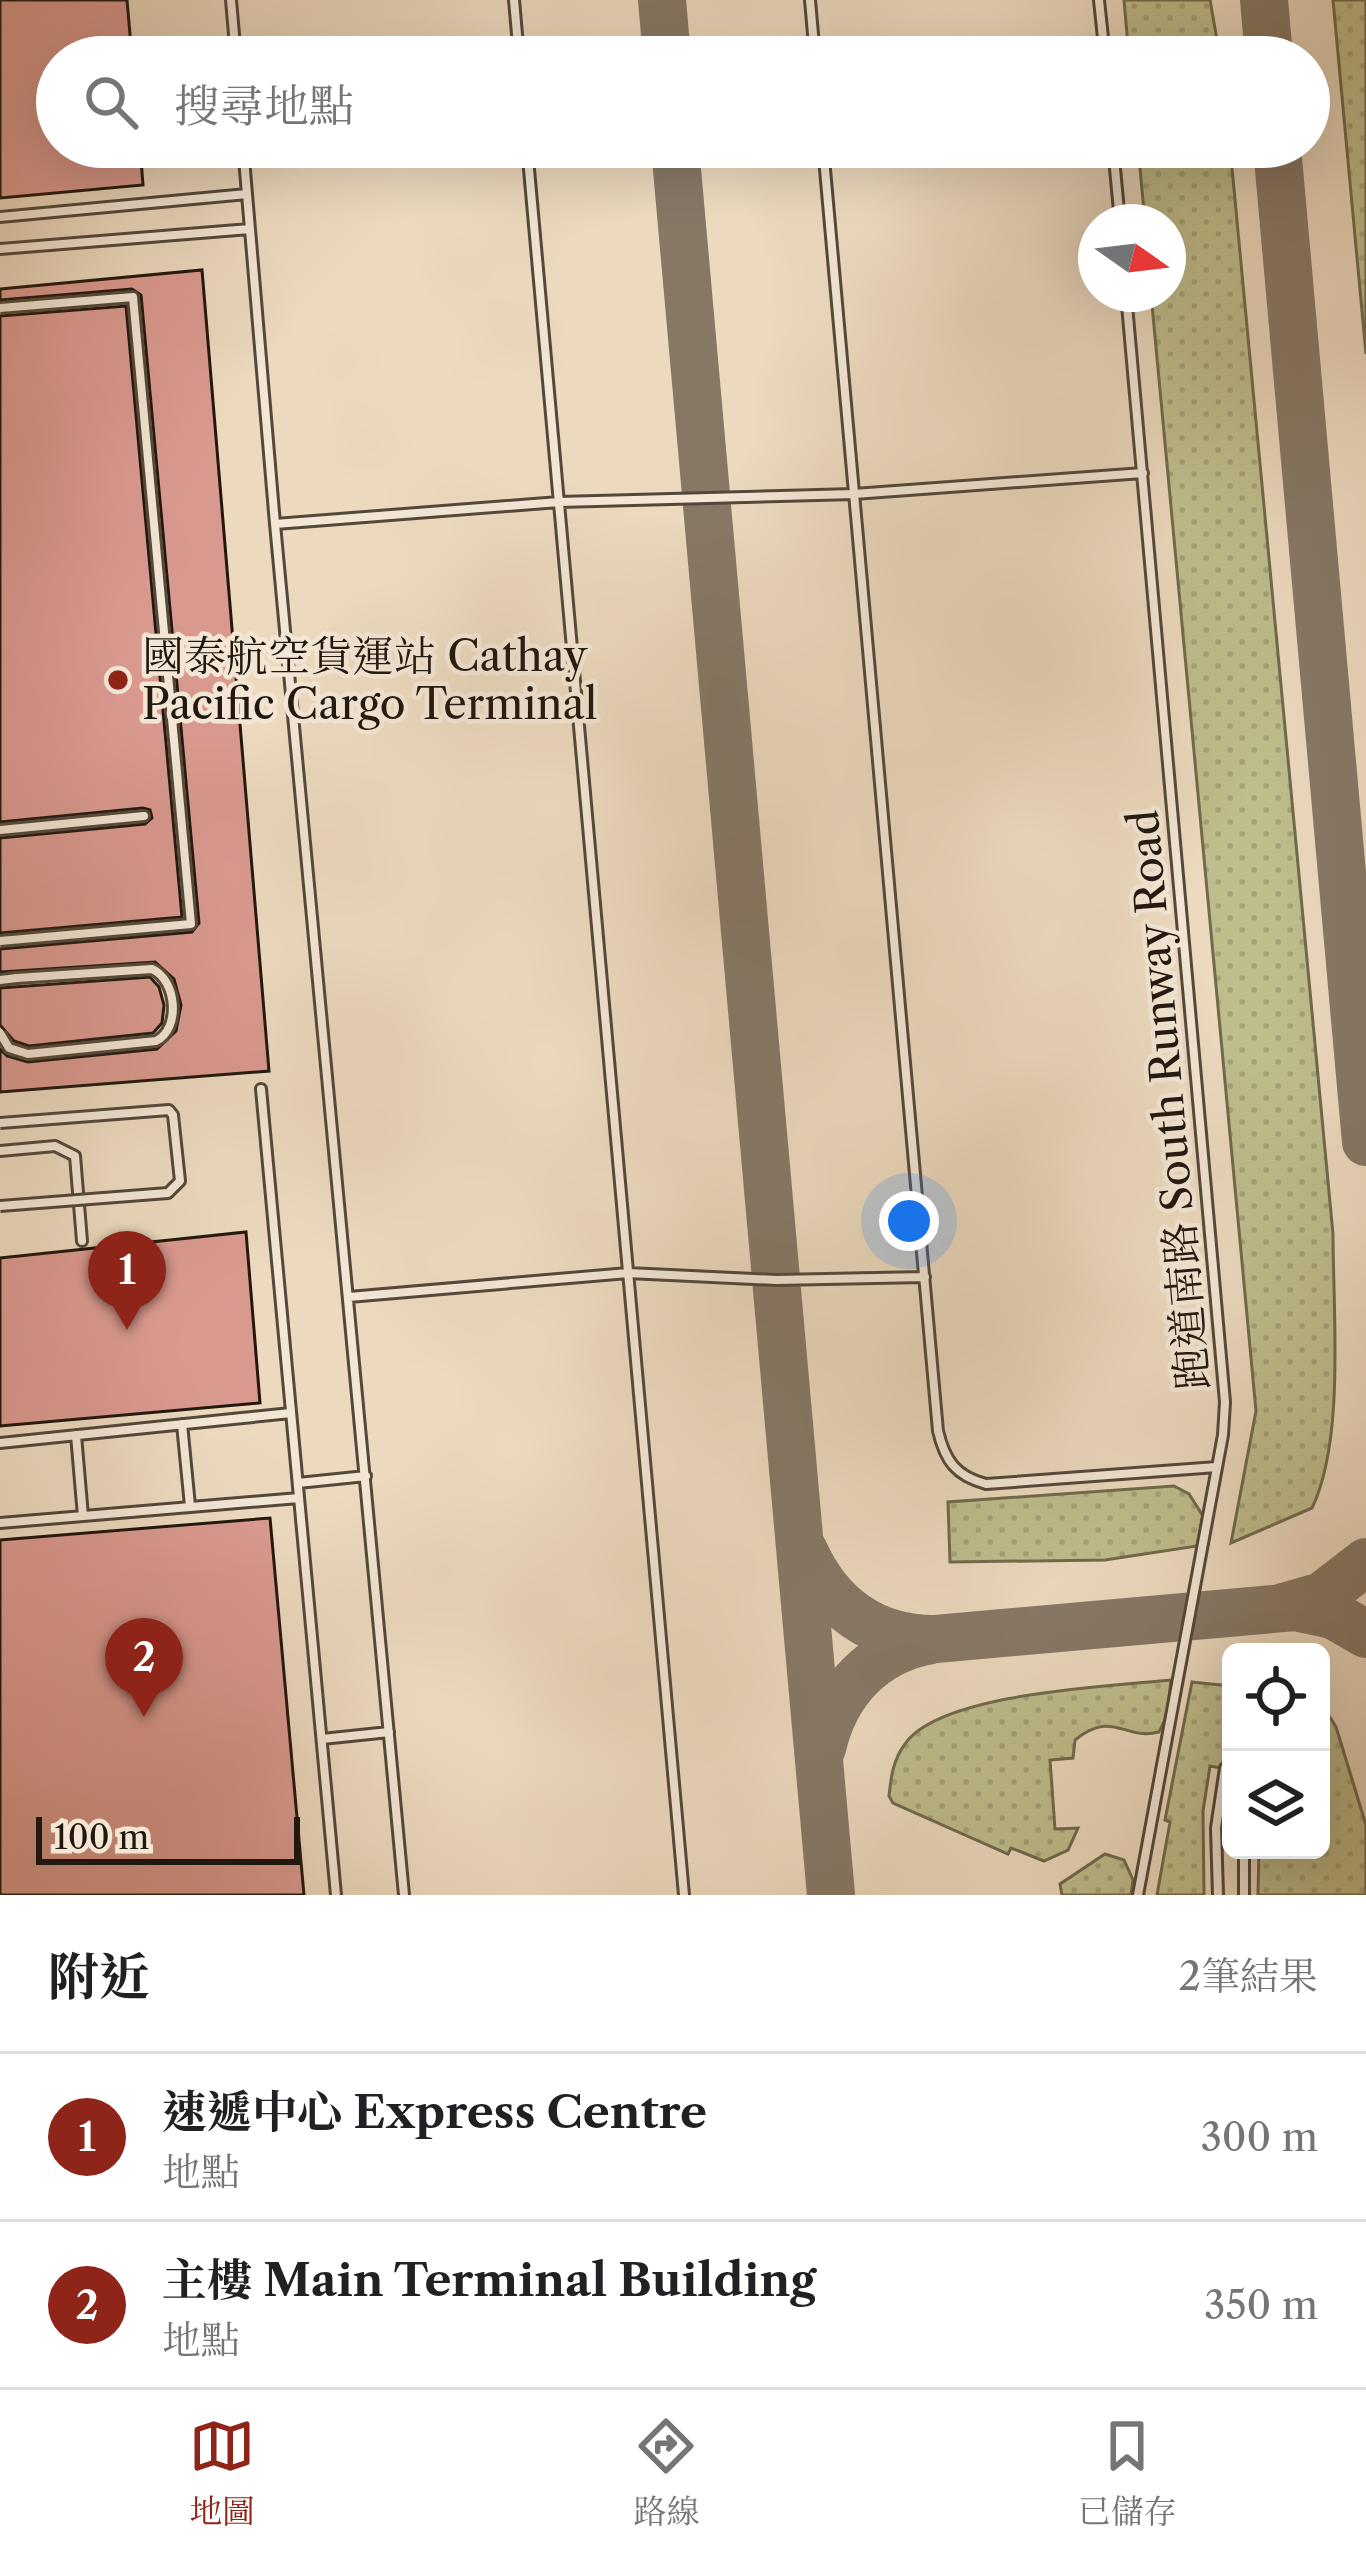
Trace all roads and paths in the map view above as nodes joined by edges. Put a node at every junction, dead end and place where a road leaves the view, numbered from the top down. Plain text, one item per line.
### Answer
1 (231, 0) edge
2 (514, 0) edge
3 (810, 0) edge
4 (1099, 0) edge
5 (234, 36) edge
6 (517, 36) edge
7 (813, 36) edge
8 (1103, 36) edge
9 (246, 168) edge
10 (529, 168) edge
11 (825, 168) edge
12 (1115, 168) edge
13 (248, 194) junction
14 (1118, 204) edge
15 (0, 217) edge
16 (250, 229) junction
17 (0, 249) edge
18 (0, 308) edge
19 (1128, 312) edge
20 (1143, 472) junction
21 (854, 494) junction
22 (559, 502) junction
23 (275, 524) junction
24 (144, 816) dead end
25 (0, 830) edge
26 (0, 941) edge
27 (0, 980) edge
28 (0, 1034) edge
29 (261, 1090) dead end
30 (0, 1124) edge
31 (0, 1151) edge
32 (0, 1206) edge
33 (82, 1241) dead end
34 (628, 1273) junction
35 (925, 1277) junction
36 (349, 1297) junction
37 (291, 1413) junction
38 (182, 1424) junction
39 (76, 1435) junction
40 (0, 1443) edge
41 (1217, 1467) junction
42 (366, 1476) junction
43 (298, 1483) junction
44 (299, 1498) junction
45 (190, 1507) junction
46 (83, 1516) junction
47 (0, 1523) edge
48 (389, 1732) junction
49 (322, 1738) junction
50 (1222, 1788) edge
51 (1244, 1859) edge
52 (336, 1895) edge
53 (404, 1895) edge
54 (684, 1895) edge
55 (1138, 1895) edge
56 (1218, 1895) edge
57 (1244, 1895) edge

1 - 5 lane
2 - 6 lane
3 - 7 lane
4 - 8 lane
9 - 13 lane
10 - 22 lane
11 - 21 lane
12 - 14 lane
13 - 15 lane
13 - 16 lane
16 - 17 lane
16 - 23 lane
18 - 26 lane, bridge
19 - 20 lane, 跑道南路 South Runway Road
20 - 21 lane
20 - 41 lane, 跑道南路 South Runway Road
21 - 22 lane
21 - 35 lane
22 - 23 lane
22 - 34 lane
23 - 36 lane
24 - 25 lane
27 - 28 lane, bridge
29 - 37 lane
30 - 32 lane, bridge
31 - 33 lane
34 - 35 lane
34 - 36 lane
34 - 54 lane
35 - 41 lane
36 - 42 lane
37 - 38 lane
37 - 43 lane
38 - 39 lane
38 - 45 lane
39 - 40 lane
39 - 46 lane
41 - 55 lane, 跑道南路 South Runway Road
42 - 43 lane
42 - 48 lane
43 - 44 lane
44 - 45 lane
44 - 49 lane
45 - 46 lane
46 - 47 lane
48 - 49 lane
48 - 53 lane
49 - 52 lane
50 - 56 lane
51 - 57 lane

